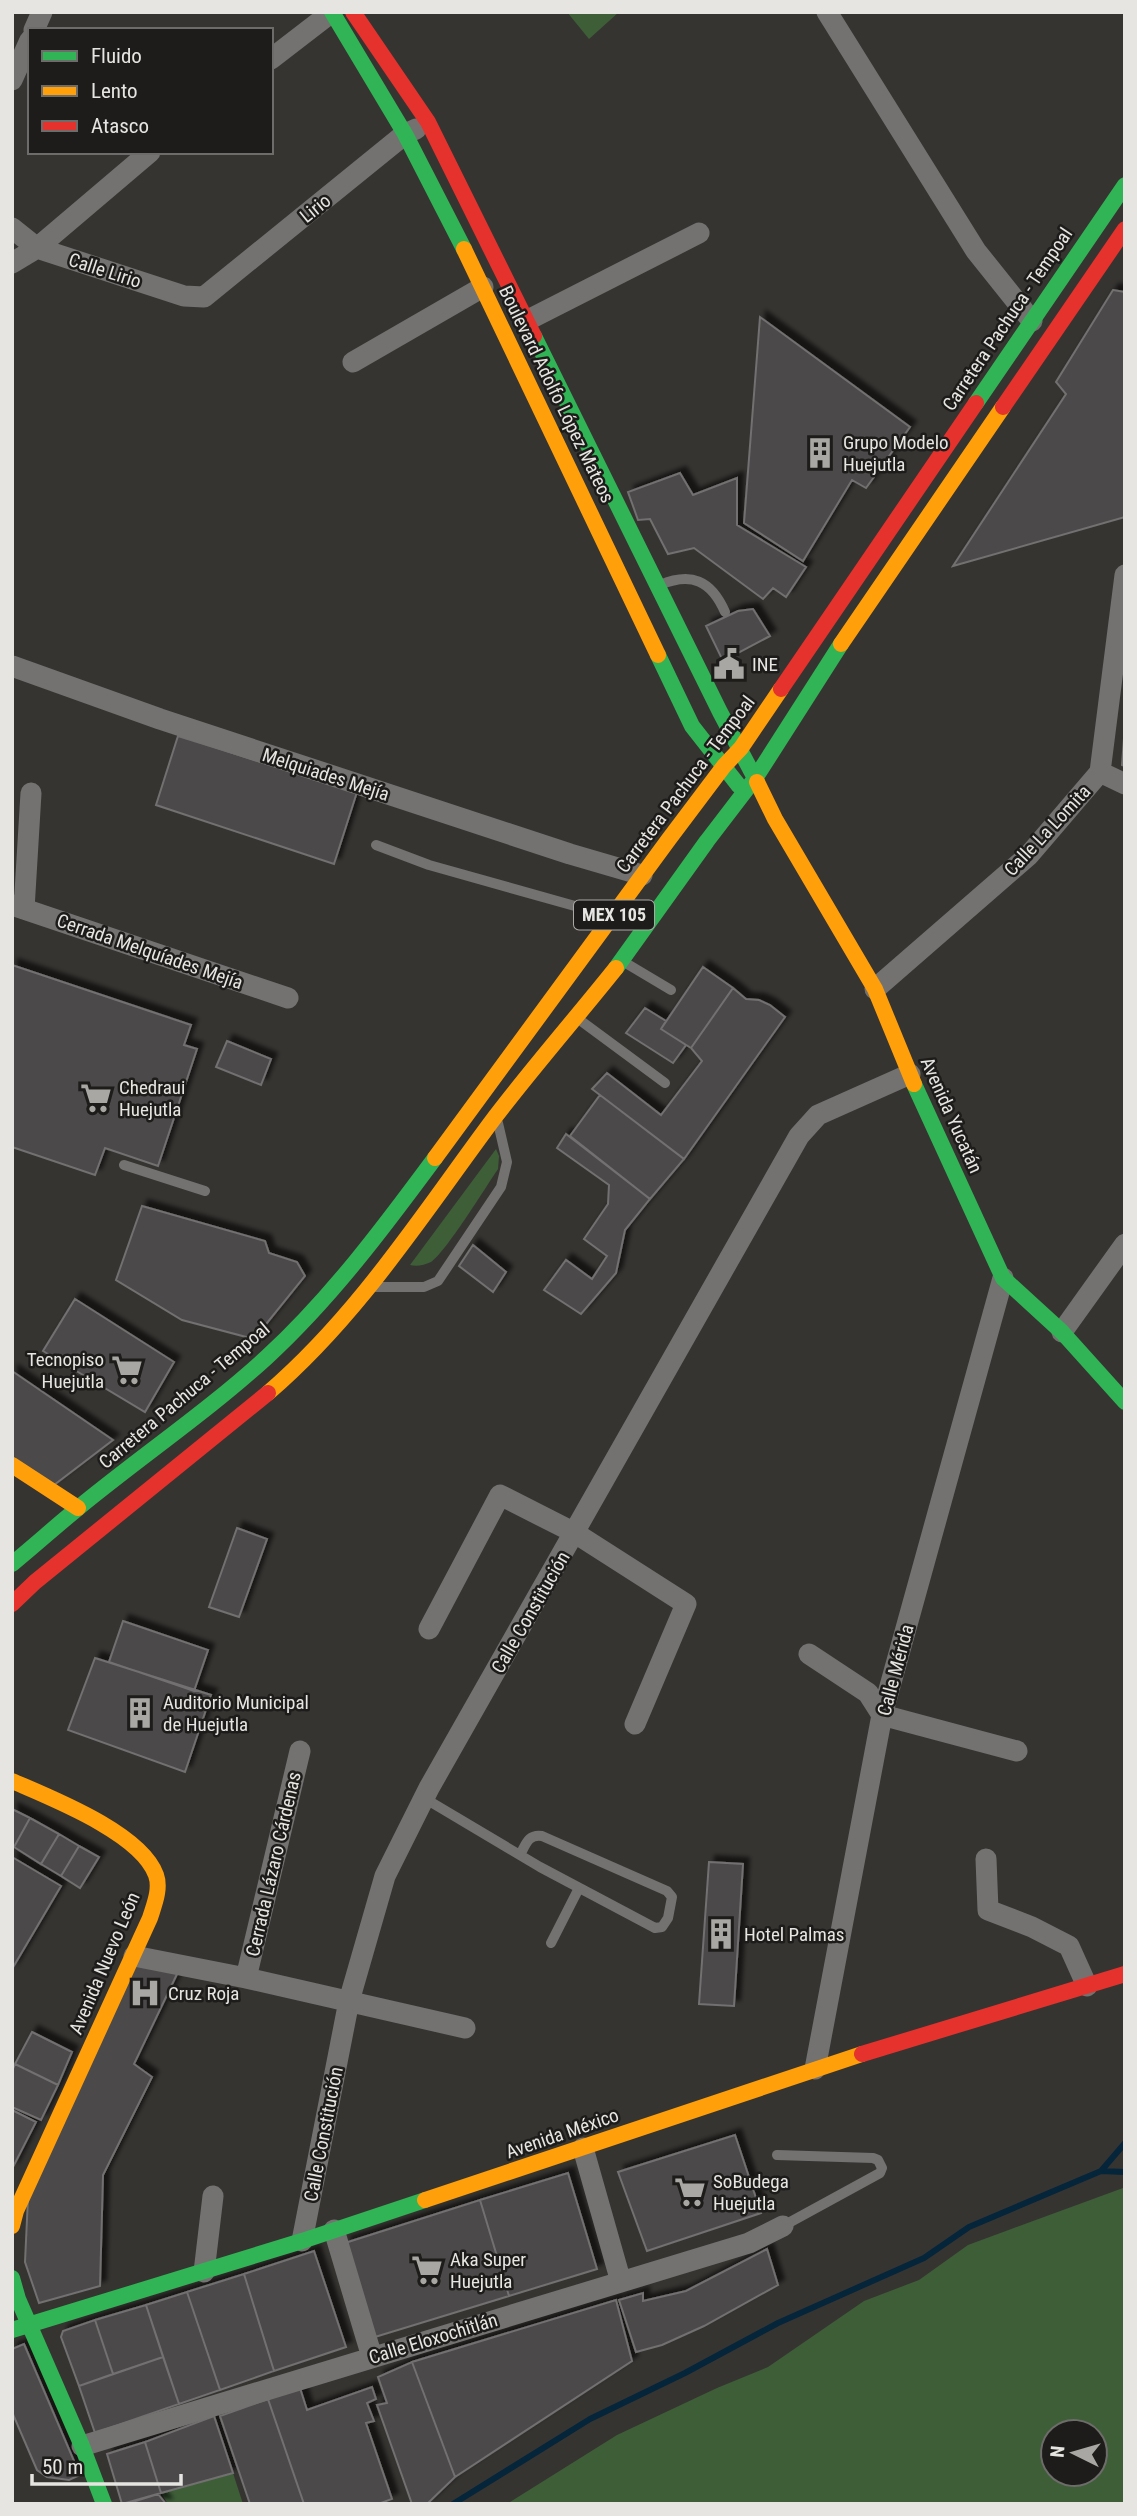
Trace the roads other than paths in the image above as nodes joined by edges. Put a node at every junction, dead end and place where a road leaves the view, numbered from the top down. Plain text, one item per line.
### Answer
1 (42, 12) edge
2 (332, 12) edge
3 (353, 12) edge
4 (827, 12) edge
5 (35, 28) edge
6 (28, 44) edge
7 (273, 57) edge
8 (12, 80) edge
9 (428, 122) junction
10 (405, 134) junction
11 (148, 154) edge
12 (1125, 185) edge
13 (12, 228) edge
14 (1125, 229) edge
15 (699, 233) dead end
16 (37, 248) junction
17 (12, 264) edge
18 (482, 287) junction
19 (204, 297) joint
20 (526, 321) junction
21 (1032, 321) junction
22 (353, 362) dead end
23 (897, 518) junction
24 (917, 533) junction
25 (1125, 575) edge
26 (655, 581) junction
27 (626, 589) junction
28 (725, 612) dead end
29 (1119, 664) edge
30 (12, 666) edge
31 (741, 748) junction
32 (724, 766) junction
33 (1100, 772) junction
34 (756, 777) junction
35 (1125, 785) edge
36 (743, 792) junction
37 (32, 793) dead end
38 (775, 819) junction
39 (376, 845) dead end
40 (642, 875) junction
41 (18, 907) edge
42 (613, 916) junction
43 (602, 933) junction
44 (625, 957) junction
45 (875, 989) junction
46 (671, 990) dead end
47 (288, 998) dead end
48 (575, 1017) junction
49 (910, 1074) junction
50 (665, 1083) dead end
51 (479, 1097) junction
52 (496, 1116) junction
53 (124, 1165) dead end
54 (205, 1191) dead end
55 (1125, 1244) edge
56 (1003, 1278) junction
57 (351, 1287) junction
58 (1062, 1332) junction
59 (1125, 1402) edge
60 (12, 1465) edge
61 (78, 1508) junction
62 (575, 1534) junction
63 (12, 1564) edge
64 (12, 1604) edge
65 (429, 1629) dead end
66 (809, 1654) dead end
67 (882, 1715) junction
68 (635, 1724) dead end
69 (300, 1751) dead end
70 (1017, 1751) dead end
71 (12, 1781) edge
72 (424, 1798) junction
73 (520, 1855) junction
74 (986, 1858) dead end
75 (579, 1888) junction
76 (551, 1943) dead end
77 (134, 1956) junction
78 (1125, 1974) edge
79 (246, 1978) junction
80 (1087, 1986) junction
81 (349, 2001) junction
82 (465, 2028) dead end
83 (814, 2069) junction
84 (583, 2148) junction
85 (777, 2155) dead end
86 (212, 2196) dead end
87 (12, 2226) edge
88 (783, 2226) joint
89 (334, 2230) junction
90 (302, 2241) junction
91 (204, 2272) junction
92 (12, 2278) edge
93 (621, 2282) junction
94 (30, 2326) junction
95 (12, 2330) edge
96 (372, 2357) junction
97 (82, 2446) junction
98 (103, 2500) edge

1 - 5 street
2 - 7 street
2 - 10 street, Boulevard Adolfo López Mateos
3 - 9 street, Boulevard Adolfo López Mateos
4 - 21 street
6 - 8 street
9 - 10 street, Lirio
9 - 20 street, Boulevard Adolfo López Mateos
10 - 18 street, Boulevard Adolfo López Mateos
10 - 19 street, Lirio
11 - 16 street
12 - 21 street, Carretera Pachuca - Tempoal / MEX 105
13 - 16 street, Calle Lirio
14 - 24 street, Carretera Pachuca - Tempoal / MEX 105
15 - 20 street
16 - 17 street
16 - 19 street, Calle Lirio
18 - 22 street
18 - 27 street, Boulevard Adolfo López Mateos
20 - 26 street, Boulevard Adolfo López Mateos
21 - 23 street, Carretera Pachuca - Tempoal / MEX 105
23 - 24 street
23 - 31 street, Carretera Pachuca - Tempoal / MEX 105
24 - 34 street, Carretera Pachuca - Tempoal / MEX 105
25 - 29 street, Calle La Lomita
26 - 27 street
26 - 28 lane
26 - 31 street, Boulevard Adolfo López Mateos
27 - 32 street, Boulevard Adolfo López Mateos
29 - 33 street, Calle La Lomita
30 - 40 street, Melquiades Mejía
31 - 32 street, Carretera Pachuca - Tempoal / MEX 105
31 - 34 street, Boulevard Adolfo López Mateos
32 - 36 street, Boulevard Adolfo López Mateos
32 - 40 street, Carretera Pachuca - Tempoal / MEX 105
33 - 35 street
33 - 45 street, Calle La Lomita
34 - 36 street, Carretera Pachuca - Tempoal / MEX 105
34 - 38 street, Avenida Yucatán
36 - 38 street, Avenida Yucatán
36 - 44 street, Carretera Pachuca - Tempoal / MEX 105
37 - 41 street
38 - 45 street, Avenida Yucatán
39 - 42 lane
40 - 42 street, Carretera Pachuca - Tempoal / MEX 105
41 - 47 street, Cerrada Melquíades Mejía
42 - 43 street, Carretera Pachuca - Tempoal / MEX 105
43 - 44 street
43 - 51 street, Carretera Pachuca - Tempoal / MEX 105
44 - 46 lane
44 - 48 street, Carretera Pachuca - Tempoal / MEX 105
45 - 49 street, Avenida Yucatán
48 - 50 lane
48 - 52 street, Carretera Pachuca - Tempoal / MEX 105
49 - 56 street, Avenida Yucatán
49 - 62 street, Calle Constitución
51 - 52 lane
51 - 57 street, Carretera Pachuca - Tempoal / MEX 105
52 - 57 street, Carretera Pachuca - Tempoal / MEX 105
52 - 57 lane
53 - 54 lane
55 - 58 street
56 - 58 street, Avenida Yucatán
56 - 67 street, Calle Mérida
57 - 61 street, Carretera Pachuca - Tempoal / MEX 105
57 - 64 street, Carretera Pachuca - Tempoal / MEX 105
58 - 59 street, Avenida Yucatán
60 - 61 street
61 - 63 street, Carretera Pachuca - Tempoal / MEX 105
62 - 65 street
62 - 68 street
62 - 72 street, Calle Constitución
66 - 67 street
67 - 70 street
67 - 83 street, Calle Mérida
69 - 79 street, Cerrada Lázaro Cárdenas
71 - 77 street, Avenida Nuevo León
72 - 73 lane
72 - 81 street, Calle Constitución
73 - 75 lane
73 - 75 lane
74 - 80 street
75 - 76 lane
77 - 79 street
77 - 87 street, Avenida Nuevo León
78 - 80 street, Avenida México
79 - 81 street
80 - 83 street, Avenida México
81 - 82 street
81 - 90 street, Calle Constitución
83 - 84 street, Avenida México
84 - 89 street, Avenida México
84 - 93 street
85 - 88 lane
86 - 91 street
88 - 93 street, Calle Eloxochitlán
89 - 90 street, Avenida México
89 - 96 street
90 - 91 street, Avenida México
91 - 94 street, Avenida México
92 - 94 street
93 - 96 street, Calle Eloxochitlán
94 - 95 street, Avenida México
94 - 97 street
96 - 97 street, Calle Eloxochitlán
97 - 98 street

